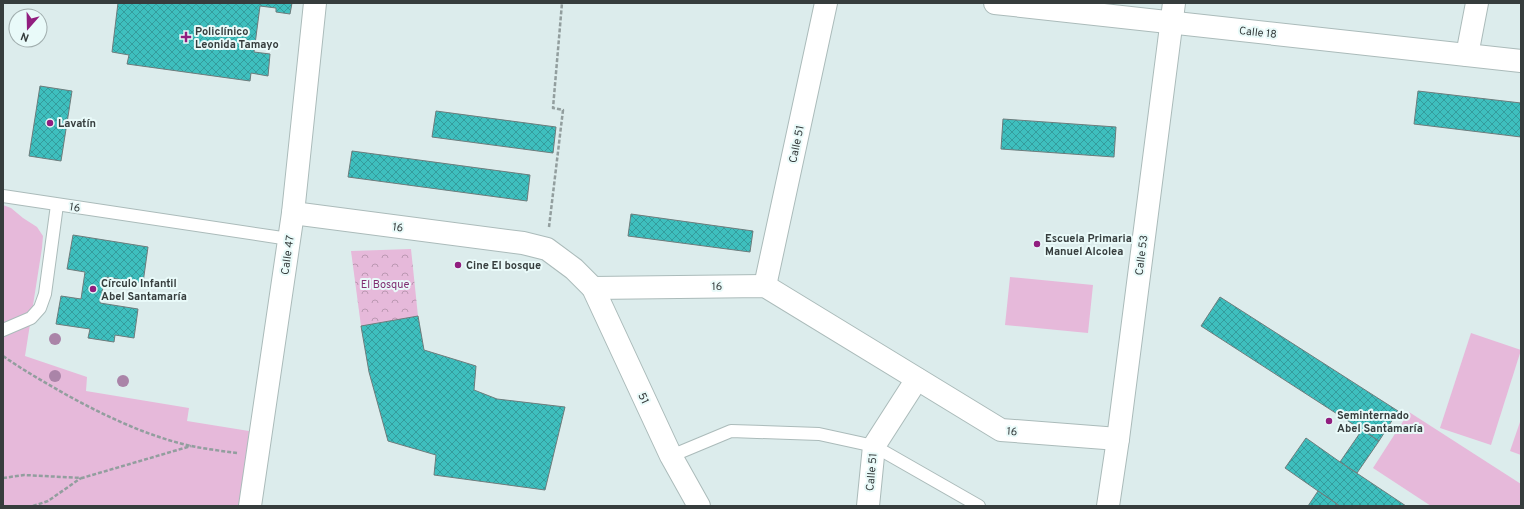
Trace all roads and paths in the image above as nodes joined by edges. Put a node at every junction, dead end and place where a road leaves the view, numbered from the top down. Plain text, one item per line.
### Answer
1 (315, 3) edge
2 (562, 3) edge
3 (826, 3) edge
4 (995, 3) edge
5 (1477, 3) edge
6 (1173, 13) edge
7 (1467, 55) junction
8 (1521, 61) edge
9 (3, 196) edge
10 (57, 205) junction
11 (293, 213) junction
12 (289, 240) junction
13 (547, 248) junction
14 (765, 286) junction
15 (593, 288) junction
16 (3, 330) edge
17 (3, 356) edge
18 (918, 379) junction
19 (1118, 439) junction
20 (191, 446) junction
21 (874, 446) junction
22 (258, 456) junction
23 (671, 456) junction
24 (3, 478) edge
25 (82, 478) junction
26 (33, 506) edge
27 (250, 506) edge
28 (699, 506) edge
29 (868, 506) edge
30 (979, 506) edge
31 (1108, 506) edge

1 - 11 street, Calle 47
2 - 13 path
3 - 14 street, Calle 51
4 - 6 street, Calle 18
5 - 7 street
6 - 7 street, Calle 18
6 - 19 street, Calle 53
7 - 8 street, Calle 18
9 - 10 lane, 16
10 - 12 lane, 16
10 - 16 lane
11 - 12 street, Calle 47
11 - 13 street, 16
12 - 22 street, Calle 47
13 - 15 street, 16
14 - 15 street, 16
14 - 18 street, 16
15 - 23 street, 51
17 - 20 path
18 - 19 street, 16
18 - 21 street, Calle 51
19 - 31 street, Calle 53
20 - 22 path
20 - 25 path
21 - 23 lane
21 - 29 street, Calle 51
21 - 30 lane
22 - 27 street, Calle 47
23 - 28 street, 51
24 - 25 path
25 - 26 path

